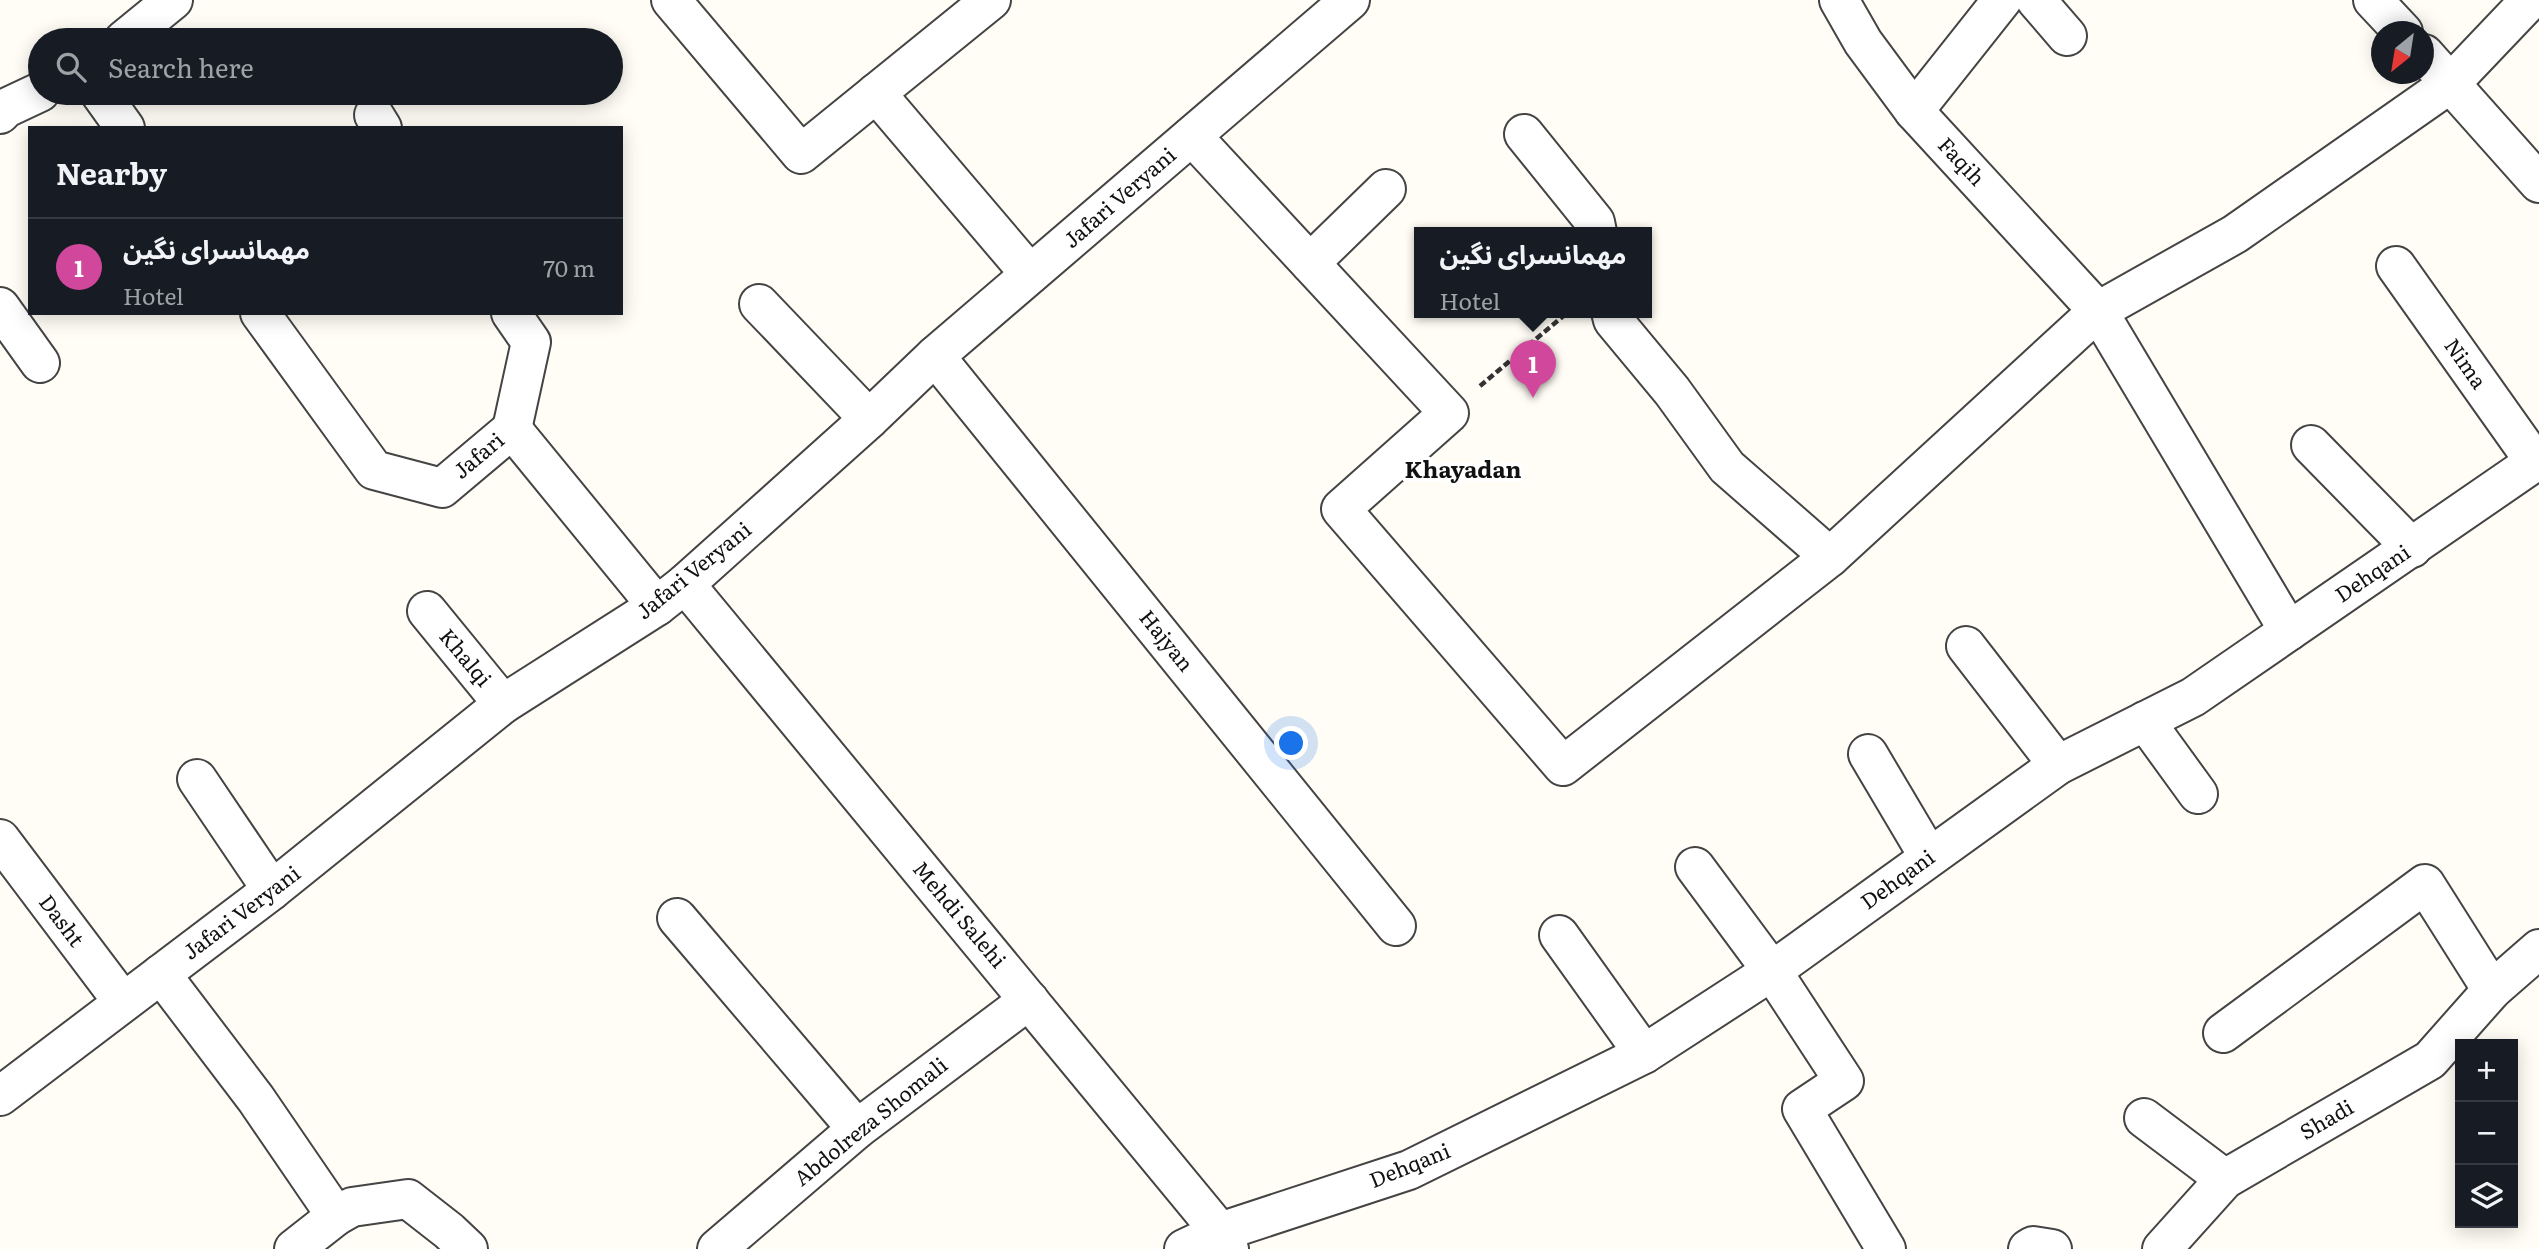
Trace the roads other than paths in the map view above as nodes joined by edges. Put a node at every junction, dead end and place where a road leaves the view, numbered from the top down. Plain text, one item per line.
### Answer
1 (173, 0) edge
2 (671, 0) edge
3 (991, 0) edge
4 (1839, 0) edge
5 (2002, 0) edge
6 (2036, 0) edge
7 (2374, 0) edge
8 (2530, 0) edge
9 (1328, 7) edge
10 (2393, 21) edge
11 (139, 28) edge
12 (2067, 36) dead end
13 (2434, 65) edge
14 (2451, 83) junction
15 (876, 93) junction
16 (28, 98) edge
17 (109, 105) edge
18 (1914, 111) junction
19 (0, 114) edge
20 (124, 126) edge
21 (1524, 134) dead end
22 (1192, 136) junction
23 (2539, 183) edge
24 (1386, 189) dead end
25 (1596, 227) edge
26 (1310, 263) junction
27 (2396, 266) dead end
28 (1030, 274) junction
29 (759, 304) dead end
30 (0, 307) edge
31 (2098, 312) junction
32 (261, 315) edge
33 (512, 315) edge
34 (1612, 318) edge
35 (935, 356) junction
36 (40, 363) dead end
37 (869, 419) junction
38 (512, 429) junction
39 (2311, 445) dead end
40 (2537, 460) edge
41 (2412, 548) junction
42 (1830, 557) junction
43 (671, 595) junction
44 (427, 611) dead end
45 (2289, 631) junction
46 (1966, 646) dead end
47 (503, 704) junction
48 (2145, 721) junction
49 (1868, 754) dead end
50 (2058, 765) junction
51 (197, 779) dead end
52 (2198, 794) dead end
53 (0, 839) edge
54 (1929, 858) junction
55 (1695, 867) dead end
56 (272, 890) junction
57 (677, 918) dead end
58 (1396, 926) dead end
59 (1559, 935) dead end
60 (2539, 949) edge
61 (1772, 971) junction
62 (162, 974) junction
63 (2492, 990) junction
64 (1029, 1000) junction
65 (123, 1002) junction
66 (2223, 1032) dead end
67 (1644, 1054) junction
68 (0, 1096) edge
69 (2144, 1118) dead end
70 (857, 1129) junction
71 (2225, 1179) junction
72 (336, 1216) junction
73 (1224, 1240) edge
74 (294, 1249) edge
75 (468, 1249) edge
76 (717, 1249) edge
77 (1184, 1249) edge
78 (1886, 1249) edge
79 (2028, 1249) edge
80 (2052, 1249) edge
81 (2162, 1249) edge

1 - 11 street
2 - 15 street
3 - 15 street
4 - 18 street, Faqih
5 - 18 street
6 - 12 street
7 - 10 street
8 - 14 street
9 - 22 street, Jafari Veryani
13 - 14 street
14 - 23 street
14 - 31 street
15 - 28 street
16 - 19 street
17 - 20 street
18 - 31 street, Faqih
21 - 25 street
22 - 26 street
22 - 28 street, Jafari Veryani
24 - 26 street
26 - 42 street
27 - 40 street, Nima
28 - 35 street, Jafari Veryani
29 - 37 street
30 - 36 street
31 - 42 street
31 - 45 street, Faqih
32 - 38 street, Jafari
33 - 38 street
34 - 42 street
35 - 37 street, Jafari Veryani
35 - 58 street, Hajyan
37 - 43 street, Jafari Veryani
38 - 43 street, Jafari
39 - 41 street
40 - 41 street, Dehqani
41 - 45 street, Dehqani
43 - 47 street, Jafari Veryani
43 - 64 street, Mehdi Salehi
44 - 47 street, Khalqi
45 - 48 street, Dehqani
46 - 50 street
47 - 56 street, Jafari Veryani
48 - 50 street, Dehqani
48 - 52 street
49 - 54 street
50 - 54 street, Dehqani
51 - 56 street
53 - 65 street, Dasht
54 - 61 street, Dehqani
55 - 61 street
56 - 62 street, Jafari Veryani
57 - 70 street
59 - 67 street
60 - 63 street, Shadi
61 - 67 street, Dehqani
61 - 78 street
62 - 65 street, Jafari Veryani
62 - 72 street
63 - 66 street
63 - 71 street, Shadi
64 - 70 street, Abdolreza Shomali
64 - 73 street, Mehdi Salehi
65 - 68 street, Jafari Veryani
67 - 73 street, Dehqani
69 - 71 street
70 - 76 street, Abdolreza Shomali
71 - 81 street, Shadi
72 - 74 street
72 - 75 street
73 - 77 street, Dehqani
79 - 80 street

